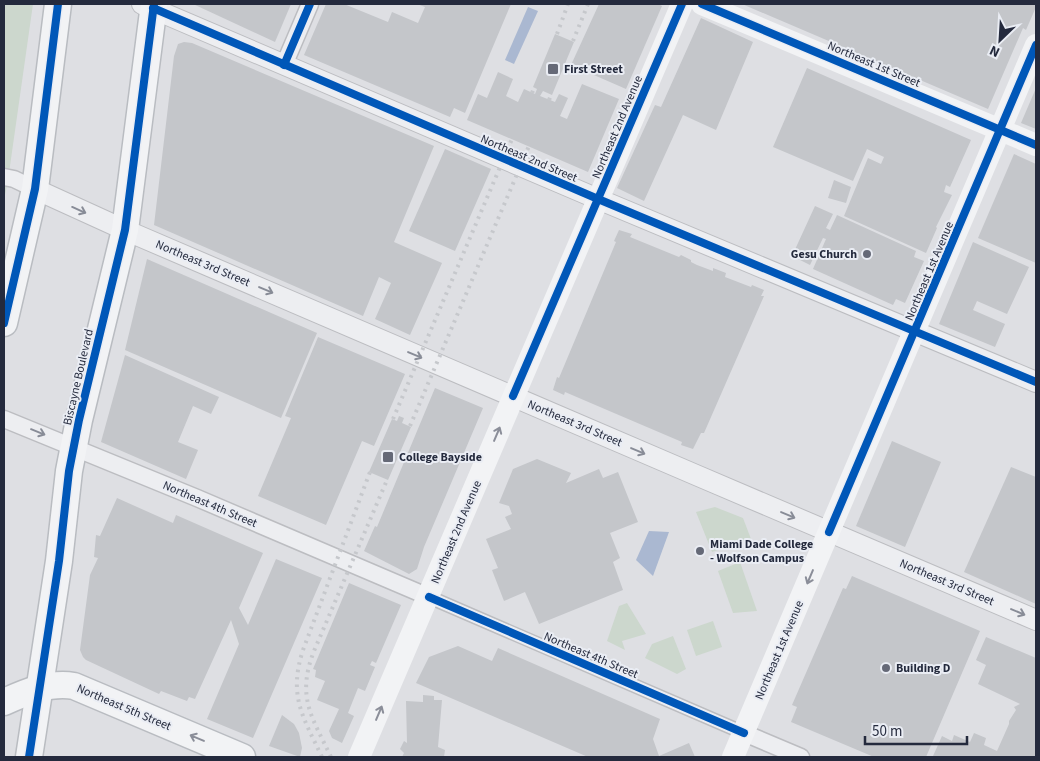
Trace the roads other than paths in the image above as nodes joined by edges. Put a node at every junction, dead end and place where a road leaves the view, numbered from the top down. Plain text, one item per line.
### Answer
1 (58, 4) edge
2 (310, 4) edge
3 (682, 4) edge
4 (702, 4) edge
5 (149, 5) edge
6 (1036, 45) edge
7 (284, 65) junction
8 (1001, 130) junction
9 (1036, 145) edge
10 (4, 177) edge
11 (35, 189) junction
12 (598, 199) junction
13 (125, 230) junction
14 (4, 323) edge
15 (915, 331) junction
16 (1036, 382) edge
17 (513, 396) junction
18 (4, 418) edge
19 (73, 446) junction
20 (829, 532) junction
21 (429, 597) junction
22 (1036, 620) edge
23 (40, 688) junction
24 (4, 702) edge
25 (744, 733) junction
26 (29, 757) edge
27 (242, 757) edge
28 (359, 757) edge
29 (733, 757) edge
30 (801, 757) edge

1 - 11 main road
2 - 7 street
3 - 12 main road, Northeast 2nd Avenue
4 - 8 main road, Northeast 1st Street
5 - 7 street, Northeast 2nd Street
5 - 13 main road, Biscayne Boulevard
6 - 8 main road, Northeast 1st Avenue
7 - 12 street, Northeast 2nd Street
8 - 9 main road, Northeast 1st Street
8 - 15 main road, Northeast 1st Avenue
10 - 11 street, Northeast 3rd Street
11 -> 13 street, Northeast 3rd Street
11 - 14 main road
12 - 15 street, Northeast 2nd Street
12 - 17 main road, Northeast 2nd Avenue
13 -> 17 street, Northeast 3rd Street
13 - 19 main road, Biscayne Boulevard
15 - 16 street, Northeast 2nd Street
15 - 20 main road, Northeast 1st Avenue
17 -> 20 street, Northeast 3rd Street
21 -> 17 main road, Northeast 2nd Avenue
18 -> 19 street, Northeast 4th Street
19 - 21 street, Northeast 4th Street
19 - 23 main road, Biscayne Boulevard
20 -> 22 street, Northeast 3rd Street
20 -> 25 main road, Northeast 1st Avenue
21 - 25 street, Northeast 4th Street
28 -> 21 main road, Northeast 2nd Avenue
23 - 24 main road, Northeast 5th Street
23 - 26 main road, Biscayne Boulevard
27 -> 23 main road, Northeast 5th Street
25 - 29 main road, Northeast 1st Avenue
25 - 30 street, Northeast 4th Street

